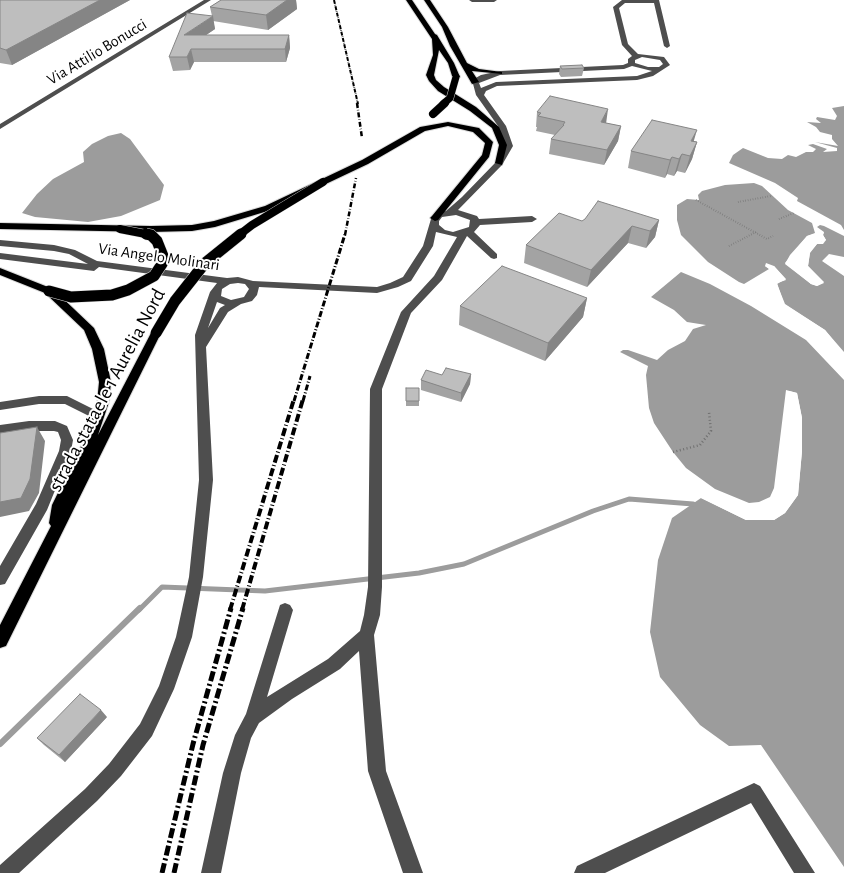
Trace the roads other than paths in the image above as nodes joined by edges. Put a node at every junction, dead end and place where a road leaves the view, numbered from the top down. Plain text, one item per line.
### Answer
1 (208, 0) edge
2 (409, 0) edge
3 (427, 0) edge
4 (472, 0) edge
5 (494, 0) edge
6 (624, 0) edge
7 (656, 1) edge
8 (435, 36) junction
9 (667, 46) junction
10 (636, 56) junction
11 (658, 56) junction
12 (668, 63) junction
13 (632, 64) junction
14 (466, 65) junction
15 (660, 69) junction
16 (500, 74) junction
17 (475, 82) junction
18 (480, 95) junction
19 (0, 127) edge
20 (500, 163) junction
21 (328, 180) junction
22 (465, 199) junction
23 (450, 212) junction
24 (473, 219) junction
25 (532, 219) dead end
26 (434, 221) junction
27 (0, 226) edge
28 (120, 229) junction
29 (462, 233) junction
30 (0, 243) edge
31 (428, 246) junction
32 (0, 256) edge
33 (494, 256) dead end
34 (0, 271) edge
35 (227, 281) junction
36 (49, 290) junction
37 (252, 290) junction
38 (215, 292) junction
39 (236, 303) junction
40 (202, 354) junction
41 (0, 406) edge
42 (89, 412) dead end
43 (0, 430) edge
44 (53, 540) junction
45 (0, 579) edge
46 (285, 610) dead end
47 (366, 635) junction
48 (0, 642) edge
49 (252, 717) junction
50 (5, 873) edge
51 (211, 873) edge
52 (413, 873) edge
53 (584, 873) edge
54 (805, 873) edge

1 - 19 street, Via Attilio Bonucci
2 - 8 main road
3 - 14 main road
4 - 5 street
6 - 7 street
6 - 10 street
7 - 9 street
8 - 20 main road
8 - 21 main road, bridge
9 - 11 street
9 - 12 street
10 - 11 street
10 - 13 street
11 - 12 street
12 - 15 street
13 - 15 street
13 - 16 street
14 - 16 main road
14 - 17 main road
15 - 18 street
16 - 17 street
17 - 18 street
18 - 20 street
20 - 22 street
21 - 26 main road
21 - 28 main road, bridge
21 - 44 main road, strada stataele 1 Aurelia Nord, bridge
22 - 23 street
22 - 24 street
23 - 24 street
23 - 26 street
24 - 25 street
24 - 29 street
26 - 29 street
26 - 31 street
27 - 28 main road
28 - 36 main road, bridge
29 - 31 street
29 - 33 street
29 - 47 street
30 - 35 street, Via Angelo Molinari
31 - 37 street
32 - 38 street, Via Angelo Molinari
34 - 36 main road
35 - 37 street, Via Angelo Molinari
35 - 38 street
36 - 44 main road
37 - 39 street
38 - 39 street
38 - 40 street
39 - 40 street
40 - 50 street
41 - 42 street
43 - 45 street
44 - 48 main road, strada stataele 1 Aurelia Nord
46 - 49 street
47 - 49 street
47 - 52 street
49 - 51 street
53 - 54 street

